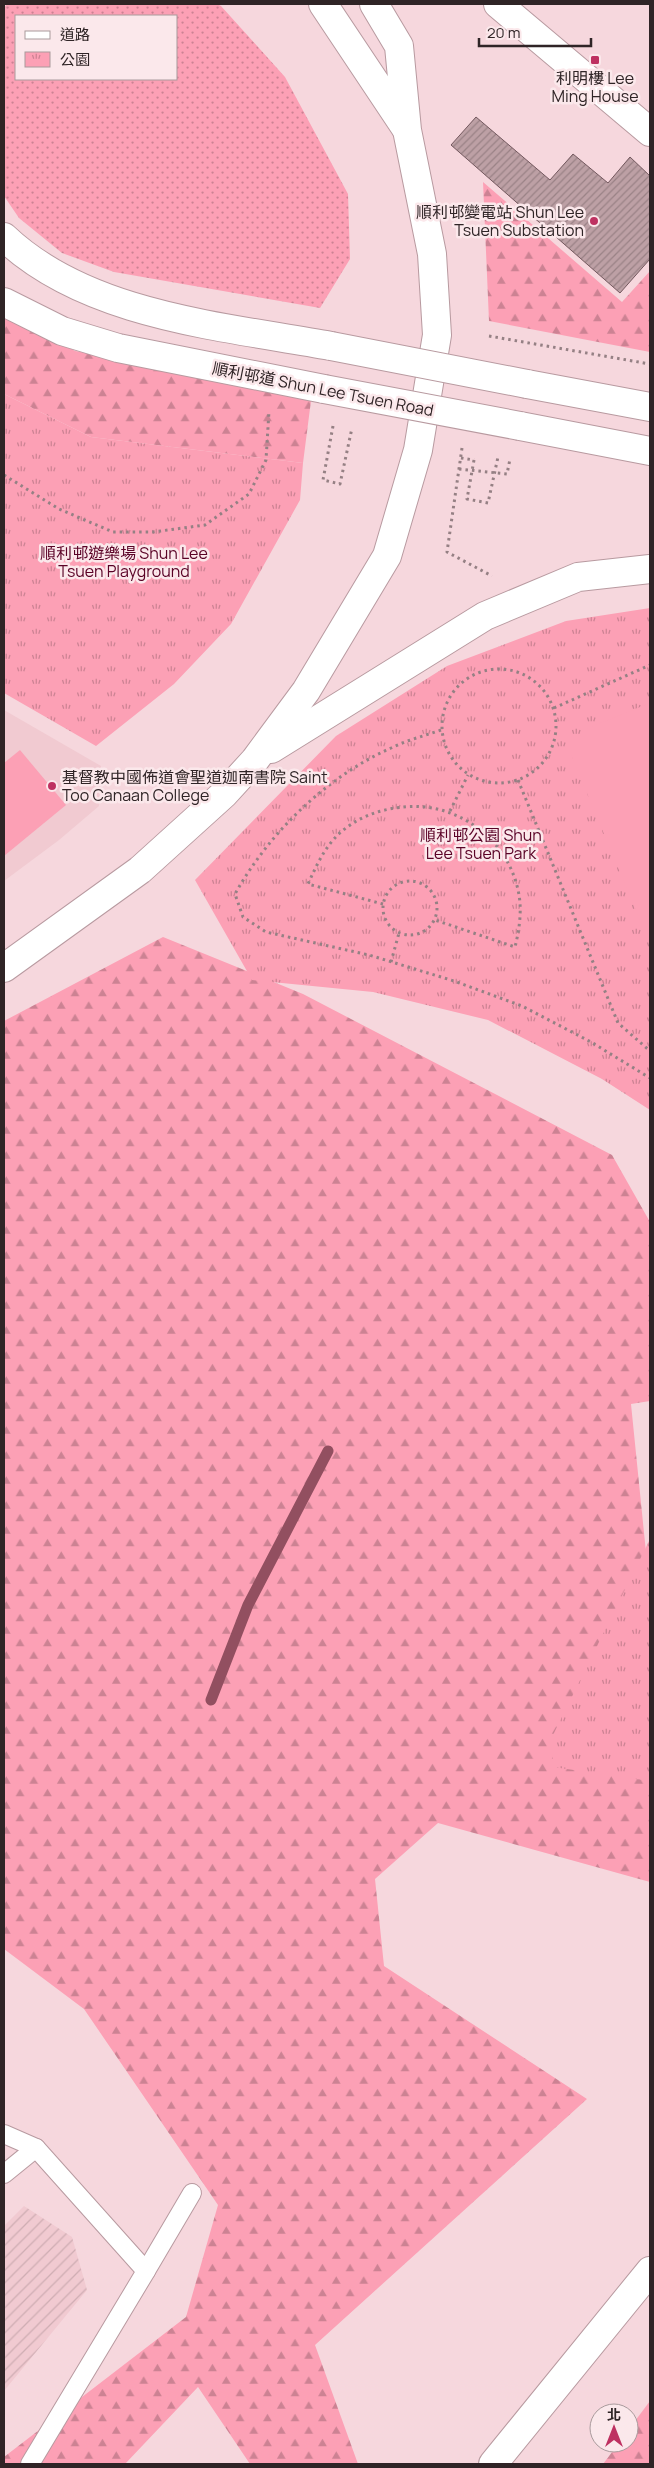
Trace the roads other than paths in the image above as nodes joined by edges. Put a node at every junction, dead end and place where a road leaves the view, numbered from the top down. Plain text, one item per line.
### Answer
1 (323, 4) edge
2 (374, 4) edge
3 (498, 4) edge
4 (407, 130) junction
5 (650, 132) edge
6 (4, 237) edge
7 (4, 302) edge
8 (650, 407) edge
9 (650, 451) edge
10 (650, 569) edge
11 (255, 760) junction
12 (4, 968) edge
13 (4, 2134) edge
14 (36, 2148) junction
15 (4, 2174) edge
16 (192, 2193) dead end
17 (146, 2271) junction
18 (650, 2271) edge
19 (497, 2460) edge
20 (30, 2464) edge

1 - 4 main road
2 - 4 main road
3 - 5 main road
4 - 11 main road
6 - 8 main road, bridge
7 - 9 main road, 順利邨道 Shun Lee Tsuen Road, bridge
10 - 11 main road
11 - 12 main road
13 - 14 lane
14 - 15 lane
14 - 17 lane
16 - 17 lane
17 - 20 lane
18 - 19 main road

